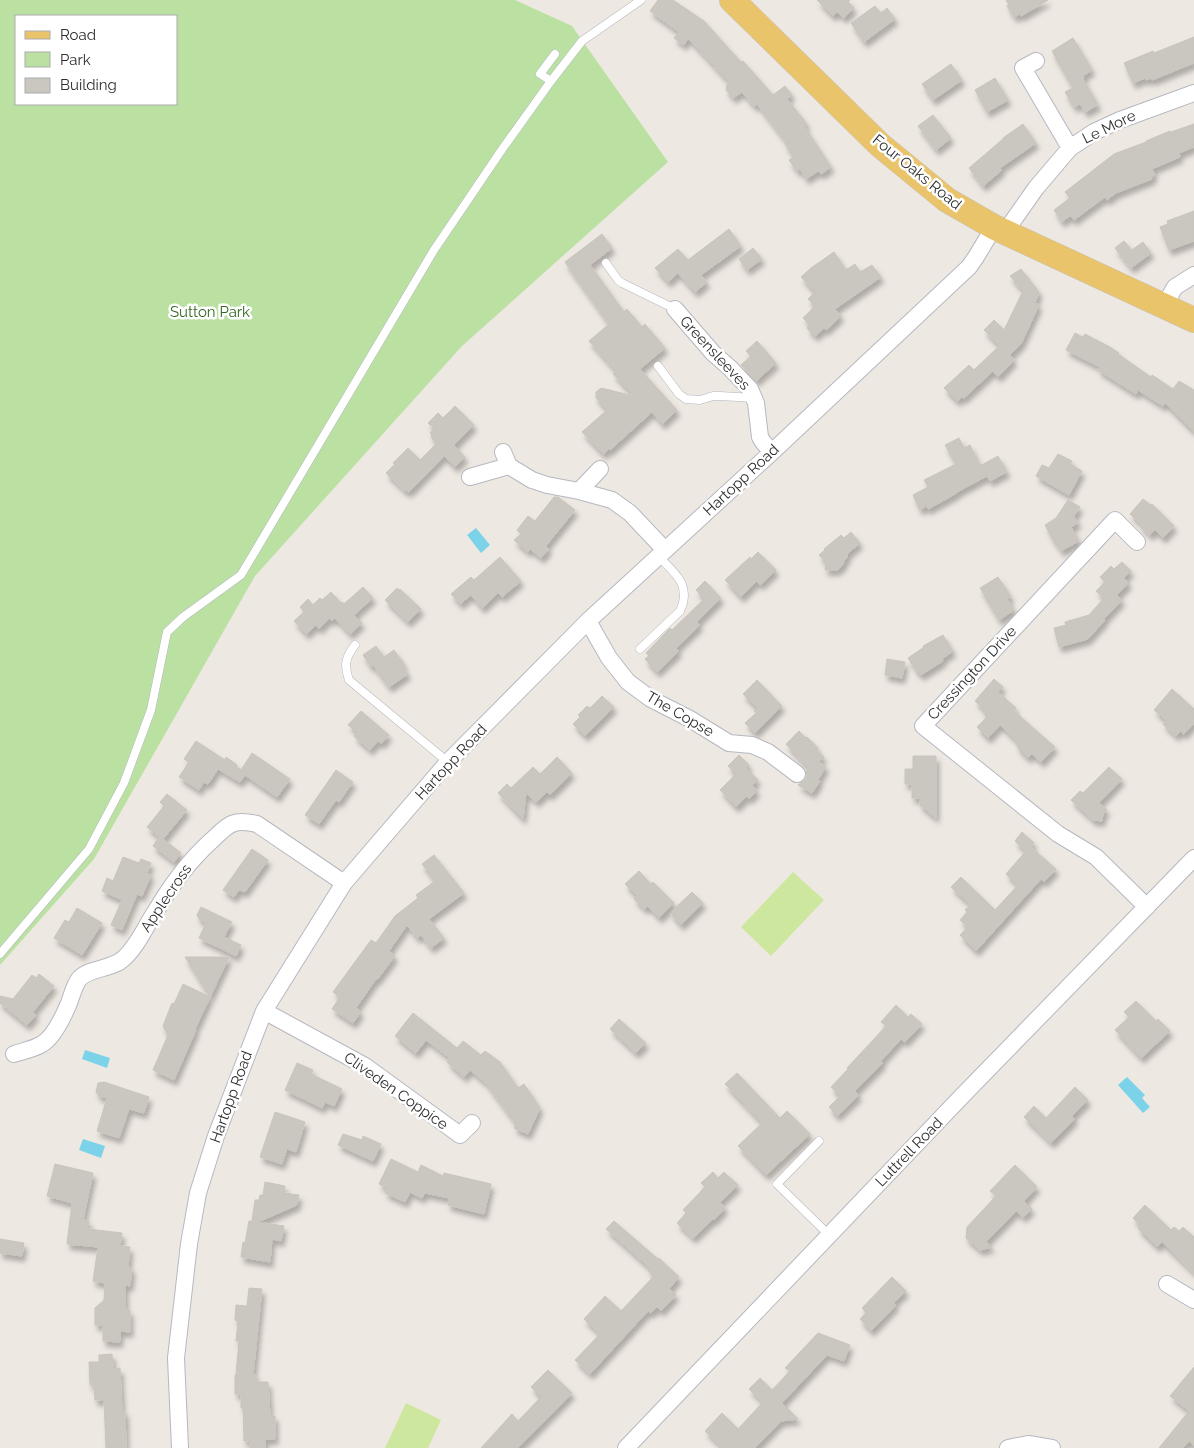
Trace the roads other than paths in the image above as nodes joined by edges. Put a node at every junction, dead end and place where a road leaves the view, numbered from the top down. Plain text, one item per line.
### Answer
1 (641, 0) edge
2 (732, 0) edge
3 (555, 54) dead end
4 (1036, 62) dead end
5 (551, 81) junction
6 (1194, 92) edge
7 (1070, 148) junction
8 (999, 230) junction
9 (606, 263) dead end
10 (1194, 275) edge
11 (1164, 306) junction
12 (675, 309) joint
13 (1194, 320) edge
14 (658, 366) dead end
15 (755, 398) junction
16 (772, 452) junction
17 (600, 468) dead end
18 (470, 477) dead end
19 (579, 491) junction
20 (1137, 542) dead end
21 (662, 553) junction
22 (588, 621) junction
23 (355, 646) dead end
24 (640, 649) dead end
25 (448, 762) junction
26 (798, 774) dead end
27 (1194, 858) edge
28 (344, 882) junction
29 (1147, 907) junction
30 (0, 954) edge
31 (264, 1011) junction
32 (14, 1054) dead end
33 (472, 1123) dead end
34 (819, 1142) dead end
35 (829, 1236) junction
36 (1167, 1284) dead end
37 (1194, 1300) edge
38 (180, 1448) edge
39 (626, 1448) edge
40 (1008, 1448) edge
41 (1052, 1448) edge

1 - 5 lane
2 - 8 main road, Four Oaks Road
3 - 5 lane
4 - 7 street
5 - 30 lane
6 - 7 street, Le More
7 - 8 street, Le More
8 - 11 main road, Four Oaks Road
8 - 16 street, Hartopp Road
9 - 12 lane
10 - 11 street
11 - 13 main road, Four Oaks Road
12 - 15 street, Greensleeves
14 - 15 lane
15 - 16 street, Greensleeves
16 - 21 street, Hartopp Road
17 - 19 street
18 - 19 street
19 - 21 street
20 - 29 street, Cressington Drive
21 - 22 street, Hartopp Road
21 - 24 lane
22 - 25 street, Hartopp Road
22 - 26 street, The Copse
23 - 25 lane
25 - 28 street, Hartopp Road
27 - 29 street, Luttrell Road
28 - 31 street, Hartopp Road
28 - 32 street, Applecross
29 - 35 street, Luttrell Road
31 - 33 street, Cliveden Coppice
31 - 38 street, Hartopp Road
34 - 35 lane
35 - 39 street, Luttrell Road
36 - 37 street
40 - 41 street

